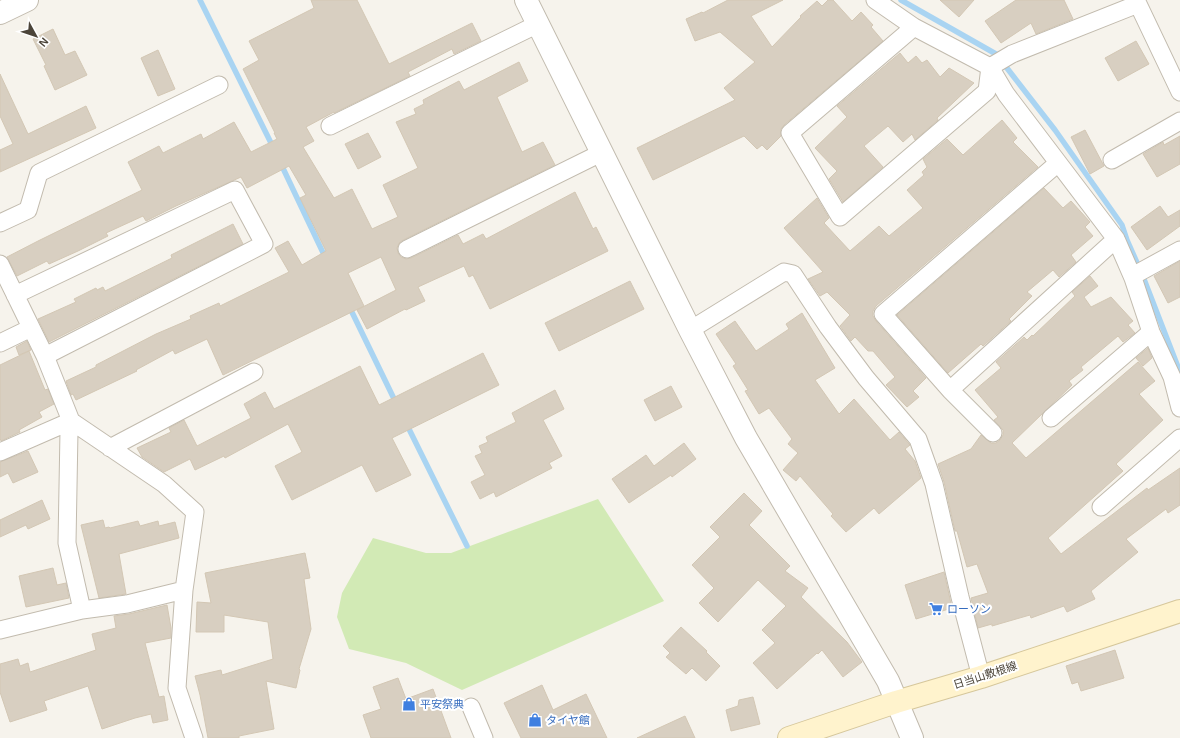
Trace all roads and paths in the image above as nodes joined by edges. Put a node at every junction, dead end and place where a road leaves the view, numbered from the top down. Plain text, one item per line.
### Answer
1 (26, 0) edge
2 (526, 0) edge
3 (875, 0) edge
4 (0, 13) edge
5 (538, 24) junction
6 (914, 27) junction
7 (999, 62) junction
8 (219, 85) dead end
9 (1180, 92) edge
10 (1180, 121) edge
11 (330, 126) dead end
12 (601, 153) junction
13 (1112, 160) dead end
14 (1058, 163) junction
15 (0, 223) edge
16 (1116, 239) junction
17 (406, 249) dead end
18 (1180, 250) edge
19 (0, 264) edge
20 (1140, 272) junction
21 (8, 288) edge
22 (31, 328) junction
23 (690, 330) junction
24 (1151, 332) junction
25 (0, 343) edge
26 (45, 356) junction
27 (254, 372) dead end
28 (1176, 375) edge
29 (950, 390) junction
30 (1180, 408) edge
31 (1051, 418) dead end
32 (71, 421) junction
33 (993, 433) dead end
34 (1180, 438) edge
35 (110, 448) junction
36 (0, 452) edge
37 (1102, 507) dead end
38 (184, 590) junction
39 (82, 610) junction
40 (1180, 611) edge
41 (0, 630) edge
42 (981, 677) junction
43 (896, 702) junction
44 (471, 707) dead end
45 (194, 738) edge
46 (484, 738) edge
47 (789, 738) edge
48 (912, 738) edge

1 - 4 street
2 - 5 street
3 - 6 street
5 - 11 street
5 - 12 street
6 - 7 street
6 - 7 street
7 - 9 street
7 - 14 street
8 - 15 street
10 - 13 street
12 - 17 street
12 - 23 street
14 - 16 street
14 - 29 street
16 - 20 street
16 - 29 street
18 - 20 street
19 - 21 street
20 - 24 street
21 - 22 street
21 - 26 street
22 - 25 street
22 - 26 street
23 - 42 street
23 - 43 street
24 - 28 street
24 - 31 street
26 - 32 street
27 - 35 street
28 - 30 street
29 - 33 street
32 - 35 street
32 - 36 street
32 - 39 street
34 - 37 street
35 - 38 street
38 - 39 street
38 - 45 street
39 - 41 street
40 - 42 main road, 日当山敷根線
42 - 43 main road, 日当山敷根線
43 - 47 main road, 日当山敷根線
43 - 48 street
44 - 46 street

